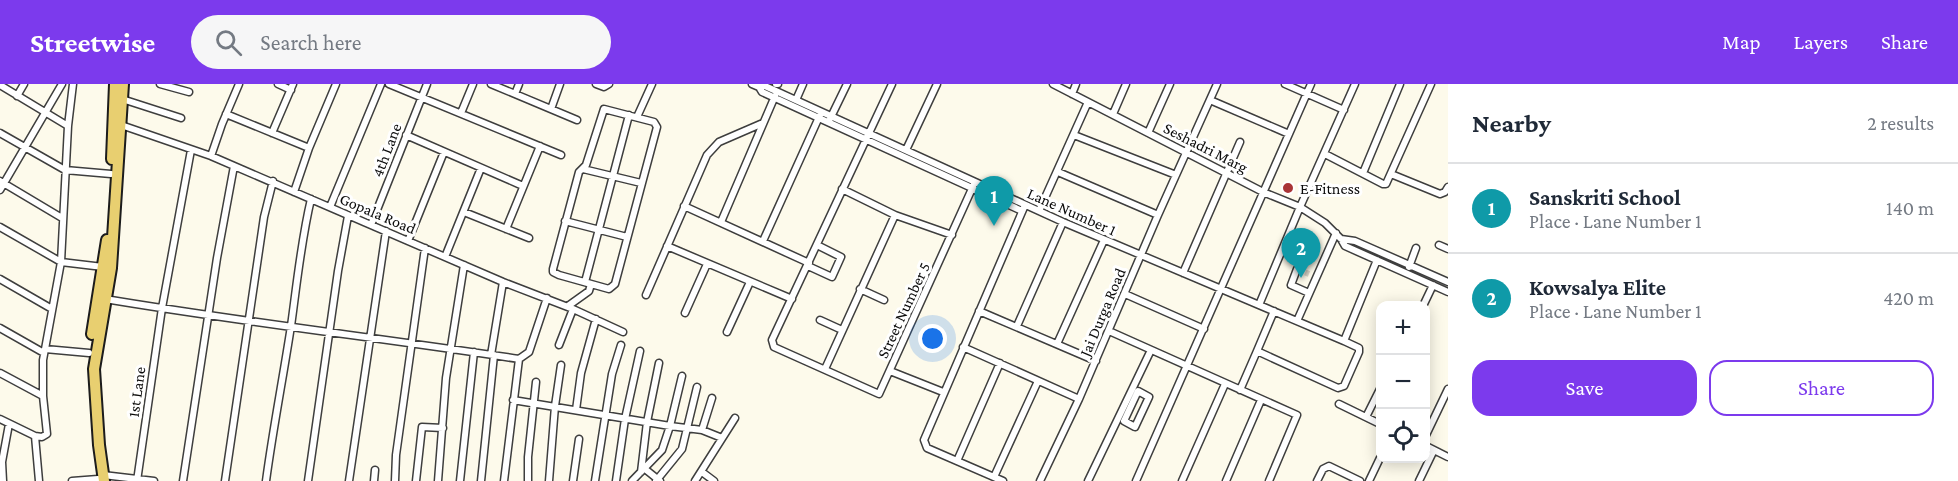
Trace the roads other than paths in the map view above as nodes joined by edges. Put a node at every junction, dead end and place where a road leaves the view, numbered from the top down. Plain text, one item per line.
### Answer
1 (24, 84) edge
2 (62, 84) edge
3 (73, 84) edge
4 (115, 84) edge
5 (123, 84) edge
6 (160, 84) edge
7 (239, 84) edge
8 (278, 84) edge
9 (336, 84) edge
10 (381, 84) edge
11 (389, 84) edge
12 (427, 84) edge
13 (474, 84) edge
14 (491, 84) edge
15 (519, 84) edge
16 (560, 84) edge
17 (596, 84) edge
18 (609, 84) edge
19 (652, 84) edge
20 (803, 84) edge
21 (847, 84) edge
22 (892, 84) edge
23 (937, 84) edge
24 (1053, 84) edge
25 (1076, 84) edge
26 (1126, 84) edge
27 (1170, 84) edge
28 (1217, 84) edge
29 (1285, 84) edge
30 (1311, 84) edge
31 (1355, 84) edge
32 (1400, 84) edge
33 (1431, 84) edge
34 (0, 85) edge
35 (756, 85) edge
36 (292, 87) edge
37 (776, 89) edge
38 (189, 92) dead end
39 (515, 94) junction
40 (1072, 94) junction
41 (1307, 94) junction
42 (18, 96) junction
43 (421, 97) junction
44 (122, 99) junction
45 (796, 100) junction
46 (1210, 100) junction
47 (1088, 102) junction
48 (551, 109) junction
49 (1344, 110) junction
50 (45, 113) junction
51 (461, 113) junction
52 (226, 114) junction
53 (1113, 114) junction
54 (629, 115) junction
55 (820, 115) junction
56 (637, 117) junction
57 (181, 118) dead end
58 (830, 119) junction
59 (577, 120) dead end
60 (763, 123) junction
61 (121, 125) junction
62 (68, 126) junction
63 (0, 133) edge
64 (272, 133) junction
65 (1148, 133) junction
66 (1289, 134) junction
67 (406, 135) junction
68 (1074, 135) junction
69 (867, 136) junction
70 (1240, 142) dead end
71 (540, 146) junction
72 (25, 147) junction
73 (309, 148) junction
74 (191, 150) junction
75 (906, 150) junction
76 (444, 152) junction
77 (1187, 152) junction
78 (1325, 154) junction
79 (561, 155) dead end
80 (211, 156) junction
81 (234, 166) junction
82 (481, 168) junction
83 (582, 169) junction
84 (65, 171) junction
85 (1058, 172) junction
86 (1226, 173) junction
87 (1363, 173) junction
88 (111, 174) junction
89 (1391, 174) junction
90 (1176, 175) junction
91 (613, 176) junction
92 (273, 181) junction
93 (2, 182) edge
94 (641, 183) junction
95 (974, 185) junction
96 (523, 186) junction
97 (1448, 187) edge
98 (842, 189) junction
99 (0, 190) edge
100 (294, 192) junction
101 (1263, 192) junction
102 (311, 199) junction
103 (684, 206) junction
104 (330, 207) junction
105 (1300, 207) junction
106 (1024, 208) junction
107 (464, 212) junction
108 (1039, 212) junction
109 (895, 215) junction
110 (1158, 215) junction
111 (348, 216) junction
112 (62, 218) junction
113 (565, 221) junction
114 (721, 222) junction
115 (1063, 222) junction
116 (371, 225) junction
117 (0, 227) edge
118 (506, 229) junction
119 (599, 230) junction
120 (386, 231) junction
121 (1336, 233) junction
122 (951, 235) junction
123 (627, 237) junction
124 (530, 238) dead end
125 (1341, 239) junction
126 (1104, 240) junction
127 (408, 241) junction
128 (763, 241) junction
129 (817, 245) junction
130 (1439, 245) dead end
131 (667, 246) junction
132 (426, 248) junction
133 (1416, 248) dead end
134 (1448, 249) edge
135 (1142, 255) junction
136 (445, 257) junction
137 (1377, 260) junction
138 (61, 262) junction
139 (707, 264) junction
140 (1410, 264) junction
141 (465, 265) junction
142 (808, 265) junction
143 (104, 267) junction
144 (1297, 269) dead end
145 (1183, 273) junction
146 (1406, 273) junction
147 (1309, 274) tunnel mouth
148 (1316, 277) junction
149 (0, 279) edge
150 (503, 282) junction
151 (585, 282) junction
152 (750, 282) junction
153 (1448, 282) edge
154 (1433, 285) junction
155 (1304, 286) dead end
156 (860, 289) junction
157 (1222, 289) junction
158 (1310, 291) junction
159 (104, 292) junction
160 (1448, 292) edge
161 (1125, 294) junction
162 (646, 295) dead end
163 (582, 296) junction
164 (547, 298) junction
165 (792, 299) junction
166 (884, 300) dead end
167 (1425, 301) edge
168 (1259, 305) junction
169 (162, 308) junction
170 (570, 308) junction
171 (52, 309) junction
172 (979, 311) junction
173 (1274, 311) junction
174 (685, 313) dead end
175 (208, 316) junction
176 (596, 319) junction
177 (250, 320) junction
178 (820, 320) dead end
179 (1297, 321) junction
180 (291, 326) junction
181 (1017, 326) junction
182 (0, 328) edge
183 (1204, 329) junction
184 (842, 330) junction
185 (1109, 331) junction
186 (623, 332) dead end
187 (728, 332) dead end
188 (330, 333) junction
189 (370, 339) junction
190 (1344, 341) junction
191 (412, 344) junction
192 (1057, 344) junction
193 (559, 345) dead end
194 (621, 345) dead end
195 (963, 347) junction
196 (451, 349) junction
197 (1151, 350) junction
198 (45, 351) junction
199 (640, 351) dead end
200 (1257, 351) junction
201 (474, 352) junction
202 (89, 353) junction
203 (492, 355) junction
204 (519, 359) junction
205 (1096, 361) junction
206 (660, 363) dead end
207 (1000, 363) junction
208 (561, 365) dead end
209 (1188, 367) junction
210 (825, 369) junction
211 (890, 370) junction
212 (0, 373) edge
213 (681, 376) dead end
214 (1038, 381) junction
215 (536, 382) dead end
216 (1225, 384) junction
217 (91, 387) junction
218 (697, 387) dead end
219 (1448, 389) edge
220 (1240, 390) junction
221 (943, 392) junction
222 (1132, 395) junction
223 (43, 396) junction
224 (1376, 397) edge
225 (712, 398) dead end
226 (1079, 399) junction
227 (513, 400) junction
228 (1261, 400) junction
229 (534, 402) junction
230 (1339, 404) dead end
231 (555, 406) junction
232 (576, 410) junction
233 (1123, 414) junction
234 (605, 416) junction
235 (1366, 417) junction
236 (735, 418) dead end
237 (0, 419) edge
238 (625, 419) junction
239 (647, 422) junction
240 (1376, 422) edge
241 (9, 424) junction
242 (1430, 425) edge
243 (670, 426) junction
244 (443, 428) junction
245 (688, 428) junction
246 (702, 430) junction
247 (35, 436) junction
248 (722, 438) junction
249 (579, 439) dead end
250 (1430, 448) edge
251 (1434, 450) junction
252 (1448, 457) edge
253 (957, 461) junction
254 (1, 462) edge
255 (1378, 463) edge
256 (375, 470) dead end
257 (643, 471) junction
258 (702, 471) junction
259 (994, 477) junction
260 (101, 479) edge
261 (137, 480) edge
262 (658, 480) edge
263 (3, 481) edge
264 (39, 481) edge
265 (72, 481) edge
266 (154, 481) edge
267 (183, 481) edge
268 (225, 481) edge
269 (266, 481) edge
270 (308, 481) edge
271 (349, 481) edge
272 (374, 481) edge
273 (395, 481) edge
274 (416, 481) edge
275 (438, 481) edge
276 (460, 481) edge
277 (482, 481) edge
278 (504, 481) edge
279 (528, 481) edge
280 (549, 481) edge
281 (573, 481) edge
282 (595, 481) edge
283 (616, 481) edge
284 (632, 481) edge
285 (695, 481) edge
286 (714, 481) edge
287 (1003, 481) edge
288 (1040, 481) edge
289 (1088, 481) edge
290 (1136, 481) edge
291 (1182, 481) edge
292 (1226, 481) edge
293 (1269, 481) edge
294 (1317, 481) edge
295 (1360, 481) edge
296 (1369, 481) edge
297 (1419, 481) edge

1 - 42 street
2 - 50 street
3 - 62 street
4 - 88 main road
5 - 44 main road
6 - 38 street
7 - 52 street
8 - 36 street
9 - 73 street
10 - 104 street
11 - 43 street
12 - 43 street, 4th Lane
13 - 51 street
14 - 39 street
15 - 39 street
16 - 48 street
17 - 18 street
19 - 56 street
20 - 45 street
21 - 58 street
22 - 69 street
23 - 75 street
24 - 40 street, Seshadri Marg
25 - 40 street
26 - 53 street
27 - 65 street
28 - 46 street, Jai Durga Road
29 - 41 street
30 - 41 street
31 - 49 street
32 - 87 street
33 - 89 street
34 - 42 street
35 - 37 street
36 - 64 street
37 - 45 street
37 - 55 street
37 - 60 street
39 - 48 street
40 - 47 street, Seshadri Marg
41 - 49 street
41 - 66 street
42 - 50 street
43 - 51 street
43 - 67 street, 4th Lane
44 - 57 street
44 - 61 main road
45 - 55 street
46 - 66 street
46 - 77 street, Jai Durga Road
47 - 53 street, Seshadri Marg
47 - 68 street
48 - 59 street
49 - 78 street
50 - 62 street
50 - 72 street
51 - 71 street
52 - 64 street
52 - 80 street
53 - 65 street, Seshadri Marg
54 - 56 street
54 - 83 street
54 - 91 street
55 - 58 street
55 - 128 street
56 - 94 street
58 - 69 street
60 - 103 street
60 - 114 street
61 - 74 street, Gopala Road
61 - 159 main road
62 - 84 street
63 - 72 street
64 - 73 street
65 - 77 street, Seshadri Marg
66 - 101 street
67 - 76 street
67 - 116 street, 4th Lane
68 - 85 street
68 - 90 street
69 - 75 street
69 - 95 street
69 - 98 street
70 - 86 street
71 - 79 street
71 - 96 street
72 - 84 street
72 - 93 street
73 - 100 street
74 - 80 street, Gopala Road
74 - 169 street, 1st Lane
75 - 95 street
76 - 82 street
76 - 127 street
77 - 86 street, Seshadri Marg
77 - 90 street, Jai Durga Road
78 - 87 street
78 - 105 street
80 - 81 street, Gopala Road
81 - 92 street, Gopala Road
81 - 175 street
82 - 96 street
82 - 107 street
83 - 91 street
83 - 113 street
84 - 88 street
84 - 112 street
85 - 108 street
85 - 110 street
86 - 101 street, Seshadri Marg
86 - 145 street
87 - 89 street
88 - 143 main road
89 - 97 street
90 - 110 street, Jai Durga Road
91 - 94 street
91 - 119 street
92 - 100 street, Gopala Road
92 - 177 street
93 - 99 street
93 - 112 street
94 - 123 street
95 - 106 street, Lane Number 1
95 - 122 street, Street Number 5
96 - 118 street
98 - 109 street
98 - 129 street
100 - 102 street, Gopala Road
101 - 105 street, Seshadri Marg
101 - 157 street
102 - 104 street, Gopala Road
102 - 180 street
103 - 114 street
103 - 131 street
104 - 111 street, Gopala Road
105 - 121 street, Seshadri Marg
105 - 168 street
106 - 108 street, Lane Number 1
106 - 172 street
107 - 118 street
107 - 136 street
108 - 115 street, Lane Number 1
109 - 122 street
109 - 156 street
110 - 135 street, Jai Durga Road
111 - 116 street, Gopala Road
111 - 188 street
112 - 138 street
113 - 119 street
113 - 151 street
114 - 128 street
115 - 126 street, Lane Number 1
115 - 181 street
116 - 120 street, Gopala Road
117 - 138 street
118 - 124 street
119 - 123 street
119 - 151 street
120 - 127 street, Gopala Road
120 - 189 street
121 - 125 street, Seshadri Marg
121 - 148 street
122 - 211 street, Street Number 5
123 - 151 street
125 - 137 street, Seshadri Marg
125 - 140 street
126 - 135 street, Lane Number 1
126 - 192 street
127 - 132 street, Gopala Road
128 - 142 street
129 - 142 street
129 - 142 street
130 - 134 street
131 - 139 street
131 - 162 street
132 - 136 street, Gopala Road
132 - 191 street
133 - 140 street
135 - 145 street, Lane Number 1
135 - 161 street, Jai Durga Road
136 - 141 street, Gopala Road
137 - 146 street, Seshadri Marg
137 - 190 street
138 - 143 street
138 - 171 street
139 - 152 street
139 - 174 street
140 - 146 street
140 - 153 street
141 - 150 street, Gopala Road
141 - 196 street
142 - 165 street
143 - 159 main road
144 - 158 street
145 - 157 street, Lane Number 1
146 - 154 street, Seshadri Marg
147 - 148 street
148 - 158 street
149 - 171 street
150 - 164 street, Gopala Road
150 - 203 street
151 - 163 street
151 - 163 street
152 - 165 street
152 - 187 street
154 - 160 street, Seshadri Marg
154 - 167 street
155 - 158 street
156 - 166 street
156 - 184 street
157 - 168 street, Lane Number 1
157 - 183 street
158 - 179 street
159 - 169 street
159 - 202 main road
159 - 217 main road
161 - 183 street
161 - 185 street, Jai Durga Road
163 - 170 street
164 - 170 street, Gopala Road
164 - 204 street
165 - 210 street
168 - 173 street, Lane Number 1
169 - 175 street
169 - 261 street, 1st Lane
170 - 176 street, Gopala Road
170 - 193 street
171 - 198 street
172 - 181 street
172 - 195 street
173 - 179 street, Lane Number 1
173 - 200 street
175 - 177 street
175 - 267 street
176 - 186 street, Gopala Road
176 - 232 street
177 - 180 street
177 - 268 street
178 - 184 street
179 - 190 street, Lane Number 1
180 - 188 street
180 - 269 street
181 - 192 street
182 - 198 street
183 - 209 street
184 - 210 street
185 - 197 street
185 - 205 street, Jai Durga Road
188 - 189 street
188 - 270 street
189 - 191 street
189 - 271 street
190 - 200 street, Lane Number 1
191 - 196 street
191 - 273 street
192 - 205 street
194 - 234 street
195 - 207 street
195 - 221 street
196 - 201 street
196 - 244 street
197 - 209 street
197 - 222 street
198 - 202 street
198 - 223 street
199 - 238 street
200 - 220 street
201 - 203 street
201 - 276 street
202 - 217 main road
203 - 204 street
203 - 277 street
204 - 227 street
205 - 226 street, Jai Durga Road
206 - 239 street
207 - 214 street
207 - 253 street
208 - 231 street
209 - 216 street
209 - 290 street
210 - 211 street, Street Number 5
211 - 221 street
212 - 223 street
213 - 243 street
214 - 226 street
214 - 259 street
215 - 229 street
216 - 220 street
216 - 291 street
217 - 260 main road
218 - 245 street
219 - 242 street
220 - 228 street
221 - 253 street
222 - 233 street
222 - 233 street
223 - 247 street
224 - 235 street
225 - 246 street
226 - 288 street, Jai Durga Road
227 - 229 street
227 - 278 street
228 - 292 street
228 - 293 street
229 - 231 street
229 - 279 street
230 - 235 street
231 - 232 street
231 - 280 street
232 - 234 street
233 - 289 street
234 - 238 street
234 - 282 street
235 - 240 street
236 - 248 street
237 - 241 street
238 - 239 street
238 - 283 street
239 - 243 street
239 - 257 street
241 - 247 street
241 - 254 street
243 - 245 street
243 - 257 street
244 - 274 street
244 - 275 street
245 - 246 street
245 - 262 street
246 - 248 street
247 - 264 street
248 - 258 street
249 - 281 street
250 - 251 street
251 - 252 street
251 - 297 street
253 - 259 street
254 - 263 street
255 - 296 street
256 - 272 street
257 - 262 street
257 - 284 street
258 - 285 street
258 - 286 street
259 - 287 street
260 - 261 street
260 - 265 street
261 - 266 street
294 - 295 street

